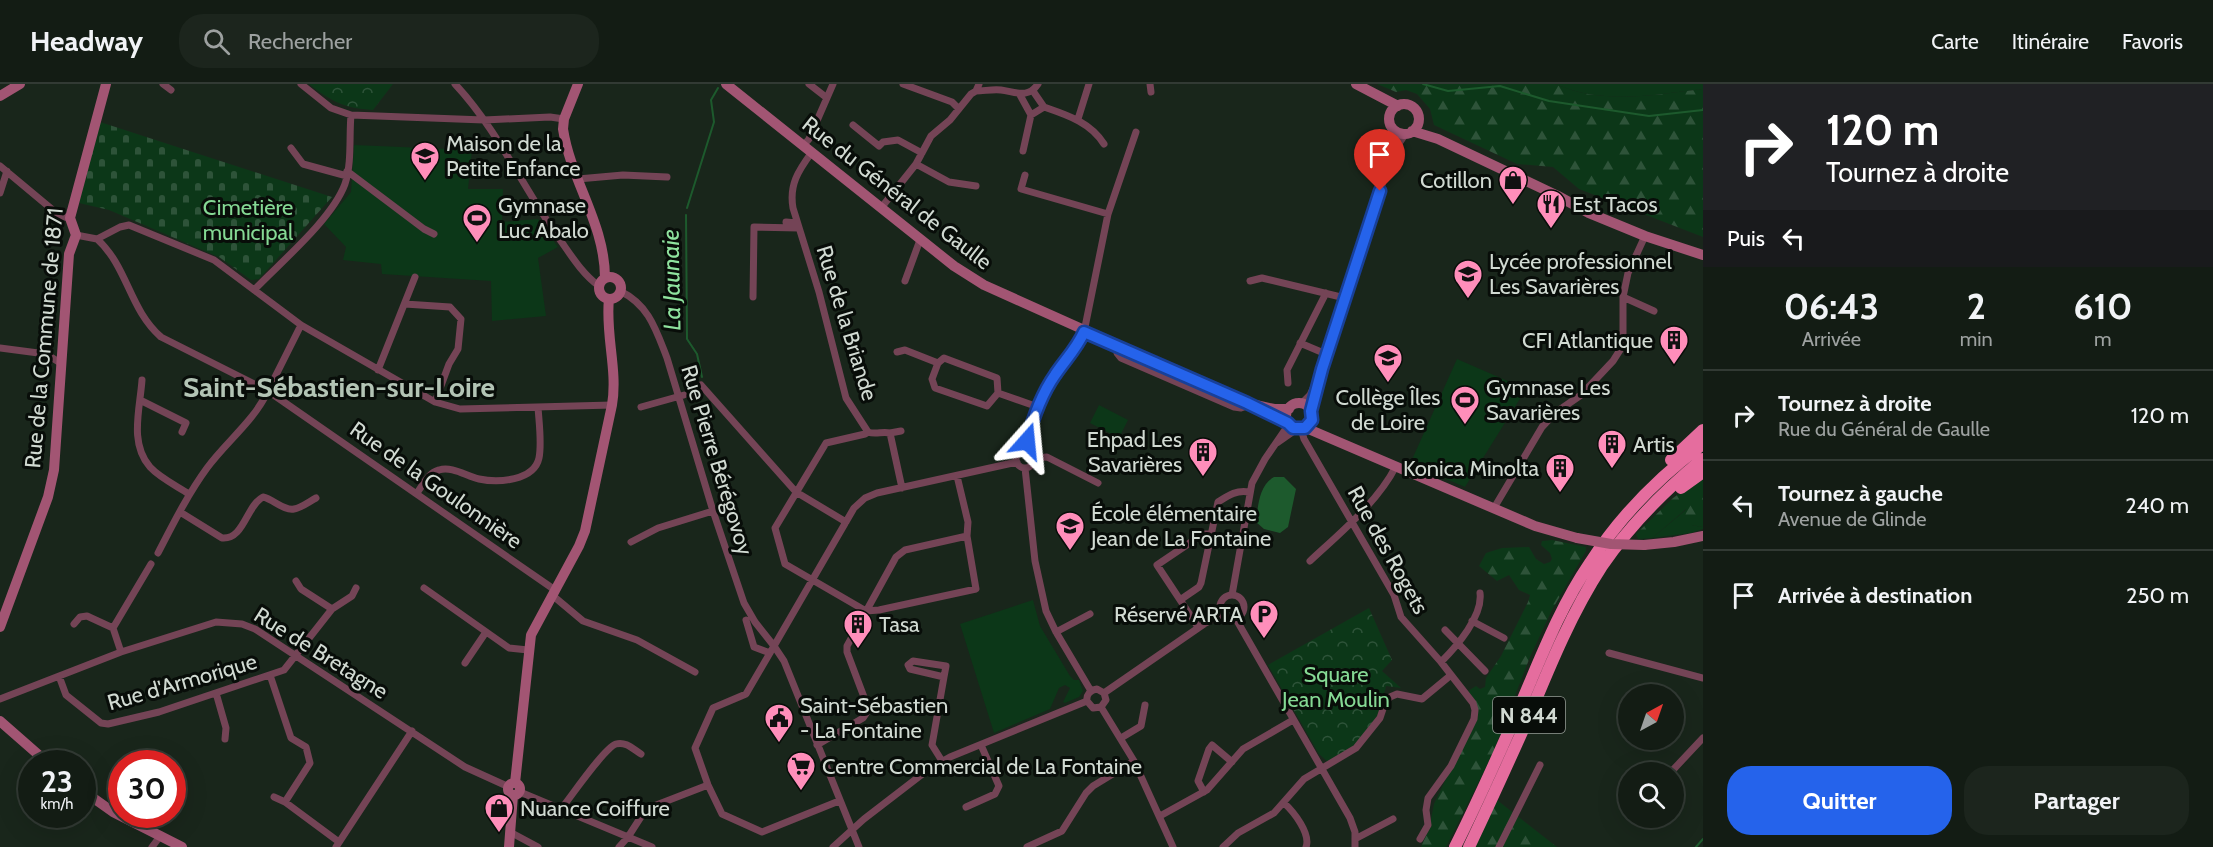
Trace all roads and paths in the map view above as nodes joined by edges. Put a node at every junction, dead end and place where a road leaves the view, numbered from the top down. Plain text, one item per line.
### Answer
1 (20, 84) edge
2 (106, 84) edge
3 (163, 84) edge
4 (301, 84) edge
5 (454, 84) edge
6 (578, 84) edge
7 (726, 84) edge
8 (809, 84) edge
9 (833, 84) edge
10 (903, 84) edge
11 (1089, 84) edge
12 (1150, 84) edge
13 (977, 87) edge
14 (1035, 87) edge
15 (1361, 87) edge
16 (171, 90) dead end
17 (1151, 92) dead end
18 (1020, 95) junction
19 (0, 96) edge
20 (827, 98) junction
21 (1044, 107) junction
22 (959, 109) junction
23 (1394, 110) junction
24 (351, 115) junction
25 (1031, 115) junction
26 (564, 118) junction
27 (1078, 119) junction
28 (484, 120) junction
29 (853, 125) dead end
30 (1394, 129) junction
31 (1412, 129) junction
32 (1136, 132) dead end
33 (1104, 144) dead end
34 (291, 148) dead end
35 (808, 149) junction
36 (1023, 151) dead end
37 (922, 153) junction
38 (1392, 154) junction
39 (916, 164) junction
40 (0, 166) edge
41 (7, 171) junction
42 (347, 174) junction
43 (1025, 175) dead end
44 (667, 177) dead end
45 (578, 178) junction
46 (976, 186) dead end
47 (0, 193) edge
48 (1558, 196) junction
49 (880, 208) junction
50 (1108, 214) junction
51 (70, 218) junction
52 (786, 222) dead end
53 (798, 225) junction
54 (434, 234) dead end
55 (76, 235) junction
56 (1645, 236) junction
57 (98, 239) junction
58 (920, 240) junction
59 (1703, 249) edge
60 (1703, 255) edge
61 (415, 277) dead end
62 (1250, 280) dead end
63 (606, 281) junction
64 (905, 281) dead end
65 (255, 289) junction
66 (620, 291) junction
67 (1326, 293) junction
68 (753, 297) dead end
69 (1623, 297) junction
70 (1345, 298) junction
71 (609, 299) junction
72 (405, 304) junction
73 (1654, 311) dead end
74 (301, 325) junction
75 (1084, 332) junction
76 (63, 344) junction
77 (1300, 344) junction
78 (0, 348) edge
79 (897, 352) dead end
80 (46, 354) junction
81 (1326, 354) junction
82 (938, 363) junction
83 (62, 364) junction
84 (1322, 369) junction
85 (378, 370) junction
86 (142, 380) dead end
87 (1288, 383) dead end
88 (701, 385) dead end
89 (268, 391) junction
90 (998, 393) junction
91 (681, 396) junction
92 (140, 400) junction
93 (435, 402) junction
94 (1249, 404) junction
95 (1301, 404) junction
96 (612, 405) junction
97 (538, 407) junction
98 (641, 407) dead end
99 (1038, 407) junction
100 (1289, 409) junction
101 (1301, 423) junction
102 (1703, 430) edge
103 (901, 431) dead end
104 (182, 432) dead end
105 (868, 432) junction
106 (890, 434) junction
107 (1703, 444) edge
108 (1026, 451) junction
109 (1034, 458) junction
110 (1703, 459) edge
111 (1017, 462) junction
112 (1396, 466) junction
113 (1025, 468) junction
114 (1703, 472) edge
115 (957, 476) junction
116 (1098, 483) dead end
117 (902, 488) junction
118 (796, 492) junction
119 (1249, 492) junction
120 (417, 493) junction
121 (189, 494) junction
122 (316, 498) dead end
123 (1494, 508) junction
124 (712, 511) junction
125 (1638, 511) junction
126 (180, 512) junction
127 (1351, 521) junction
128 (846, 522) junction
129 (1210, 534) junction
130 (1703, 536) edge
131 (967, 537) junction
132 (631, 542) dead end
133 (158, 553) dead end
134 (1310, 561) dead end
135 (151, 564) dead end
136 (812, 580) junction
137 (296, 581) dead end
138 (356, 588) dead end
139 (424, 588) dead end
140 (553, 592) junction
141 (1480, 592) dead end
142 (1232, 595) junction
143 (1180, 600) junction
144 (332, 609) junction
145 (866, 611) junction
146 (1090, 614) dead end
147 (1223, 614) junction
148 (1236, 619) junction
149 (746, 620) dead end
150 (1472, 621) junction
151 (74, 624) dead end
152 (0, 627) edge
153 (1198, 627) junction
154 (113, 628) junction
155 (1444, 630) dead end
156 (486, 632) junction
157 (1056, 632) junction
158 (1504, 638) dead end
159 (1458, 644) junction
160 (774, 646) junction
161 (528, 650) junction
162 (121, 652) junction
163 (1609, 653) dead end
164 (770, 654) junction
165 (296, 656) junction
166 (1441, 662) junction
167 (465, 663) dead end
168 (1485, 671) dead end
169 (695, 672) dead end
170 (270, 675) junction
171 (1450, 675) junction
172 (59, 676) junction
173 (944, 677) junction
174 (1703, 678) edge
175 (1091, 691) junction
176 (216, 693) junction
177 (1104, 693) junction
178 (0, 699) edge
179 (1087, 701) junction
180 (1145, 705) dead end
181 (1101, 707) junction
182 (1293, 720) junction
183 (0, 721) edge
184 (411, 731) junction
185 (1121, 738) junction
186 (1703, 738) edge
187 (225, 739) dead end
188 (817, 745) junction
189 (981, 745) junction
190 (33, 750) edge
191 (641, 754) dead end
192 (942, 761) junction
193 (1134, 761) junction
194 (1232, 762) junction
195 (1680, 762) edge
196 (1540, 765) dead end
197 (1321, 769) junction
198 (708, 785) junction
199 (514, 789) junction
200 (1204, 792) junction
201 (274, 797) dead end
202 (96, 800) edge
203 (839, 801) junction
204 (285, 802) junction
205 (1284, 803) junction
206 (966, 807) dead end
207 (561, 809) junction
208 (1160, 816) junction
209 (1393, 819) dead end
210 (851, 830) junction
211 (510, 832) junction
212 (161, 835) junction
213 (628, 837) junction
214 (1355, 839) junction
215 (1420, 839) dead end
216 (1232, 844) edge
217 (338, 845) edge
218 (152, 847) edge
219 (182, 847) edge
220 (509, 847) edge
221 (538, 847) edge
222 (619, 847) edge
223 (652, 847) edge
224 (833, 847) edge
225 (859, 847) edge
226 (1027, 847) edge
227 (1173, 847) edge
228 (1223, 847) edge
229 (1306, 847) edge
230 (1355, 847) edge
231 (1455, 847) edge
232 (1468, 847) edge
233 (1499, 847) edge

1 - 19 street
2 - 51 street, Rue de la Commune de 1871
3 - 16 street
4 - 24 street
5 - 28 street
6 - 26 street
7 - 35 street, Rue du Général de Gaulle
8 - 20 street
9 - 20 street, Rue de la Briande
10 - 22 street
11 - 27 street
12 - 17 street
13 - 18 street
13 - 22 street
14 - 18 street
14 - 21 street
15 - 23 street
18 - 25 street
20 - 35 street, Rue de la Briande
21 - 25 street
21 - 27 street
22 - 37 street
23 - 30 street
23 - 31 street
24 - 28 street
24 - 42 street
25 - 36 street
26 - 28 street
26 - 45 street
27 - 33 street
28 - 63 street
29 - 37 street
30 - 31 street
30 - 38 street
31 - 38 street
31 - 48 street
32 - 50 street
34 - 42 street
35 - 49 street, Rue du Général de Gaulle
35 - 53 street, Rue de la Briande
37 - 39 street
38 - 70 street
39 - 46 street
39 - 49 street
40 - 41 street
41 - 47 street
41 - 51 street
42 - 54 street
42 - 65 street
43 - 50 street
44 - 45 street
45 - 63 street
48 - 56 street
48 - 59 street
49 - 58 street, Rue du Général de Gaulle
50 - 75 street
51 - 55 street, Rue de la Commune de 1871
52 - 53 street, Rue de la Briande
53 - 68 street
53 - 105 street, Rue de la Briande
55 - 57 street
55 - 76 street, Rue de la Commune de 1871
56 - 60 street
56 - 69 street
57 - 65 street
57 - 89 street, Rue de la Goulonnière
58 - 64 street
58 - 75 street, Rue du Général de Gaulle
61 - 72 street
62 - 67 street
63 - 66 street
63 - 71 street
65 - 74 street
66 - 71 street
66 - 91 street, Rue Pierre Bérégovoy
67 - 70 street
67 - 77 street
69 - 73 street
69 - 123 street
70 - 81 street
71 - 96 street
72 - 85 street
72 - 93 street
74 - 85 street
74 - 89 street
75 - 94 street, Rue du Général de Gaulle
75 - 99 street
76 - 80 street
76 - 83 street, Rue de la Commune de 1871
77 - 81 street
77 - 87 street
78 - 80 street
79 - 82 street
80 - 83 street
81 - 84 street
82 - 90 street
82 - 90 street
83 - 152 street, Rue de la Commune de 1871
84 - 95 street
84 - 101 street
85 - 93 street
86 - 92 street
88 - 118 street
89 - 120 street, Rue de la Goulonnière
89 - 121 street
90 - 99 street
91 - 98 street
91 - 124 street, Rue Pierre Bérégovoy
92 - 104 street
92 - 121 street
93 - 97 street
94 - 100 street, Rue du Général de Gaulle
94 - 101 street, Rue du Général de Gaulle
95 - 100 street
95 - 101 street
96 - 97 street
96 - 140 street
97 - 120 street
99 - 108 street
100 - 101 street
101 - 112 street, Rue du Général de Gaulle
101 - 119 street
101 - 127 street, Rue des Rogets
102 - 125 highway
103 - 106 street
105 - 106 street
105 - 118 street
106 - 117 street
107 - 125 highway, N 844
108 - 109 street
108 - 111 street
109 - 113 street
109 - 116 street
110 - 125 highway, N 844
111 - 113 street
111 - 115 street
112 - 123 street, Rue du Général de Gaulle
112 - 127 street
113 - 157 street
114 - 125 highway
115 - 117 street
115 - 131 street
117 - 128 street
118 - 128 street
118 - 136 street
119 - 129 street
119 - 142 street
120 - 140 street, Rue de la Goulonnière
121 - 126 street
122 - 126 street
123 - 130 street, Rue du Général de Gaulle, bridge
124 - 132 street
124 - 160 street, Rue Pierre Bérégovoy
125 - 231 highway, N 844
125 - 232 highway, N 844
126 - 133 street
127 - 134 street
127 - 166 street, Rue des Rogets
128 - 136 street
129 - 143 street
129 - 143 street
131 - 145 street
131 - 145 street
135 - 154 street
136 - 145 street
136 - 160 street
137 - 144 street
138 - 144 street, Rue d'Armorique
139 - 156 street
140 - 161 street
140 - 169 street, Rue de la Goulonnière
141 - 150 street
142 - 147 street
142 - 148 street
143 - 153 street
144 - 165 street, Rue d'Armorique
145 - 188 street
146 - 157 street
147 - 148 street
147 - 153 street
148 - 182 street
149 - 164 street
150 - 158 street
150 - 159 street
151 - 154 street
153 - 177 street
154 - 162 street
155 - 159 street
156 - 161 street
156 - 167 street
157 - 175 street
159 - 166 street
159 - 168 street
160 - 164 street
160 - 188 street, Rue Pierre Bérégovoy
161 - 199 street
162 - 165 street, Rue de Bretagne
162 - 172 street, Rue de Bretagne
163 - 174 street
164 - 198 street
165 - 170 street, Rue d'Armorique
165 - 184 street, Rue de Bretagne
166 - 171 street, Rue des Rogets
170 - 176 street, Rue d'Armorique
170 - 204 street
171 - 197 street
171 - 215 street, Rue des Rogets
172 - 176 street, Rue d'Armorique
172 - 178 street, Rue de Bretagne
173 - 173 street
173 - 192 street
175 - 177 street
175 - 179 street
176 - 187 street
177 - 181 street
179 - 181 street
179 - 189 street
180 - 185 street
181 - 185 street
182 - 194 street
182 - 197 street
183 - 190 street
184 - 199 street, Rue de Bretagne
184 - 217 street
185 - 193 street
186 - 195 street
188 - 203 street, Rue Pierre Bérégovoy
189 - 192 street
189 - 206 street
191 - 207 street
192 - 210 street
193 - 208 street
193 - 226 street
194 - 200 street
194 - 200 street
196 - 233 street
197 - 205 street
197 - 214 street
198 - 203 street
198 - 213 street
199 - 207 street, Rue de Bretagne
199 - 211 street
200 - 208 street
201 - 204 street
202 - 212 street
203 - 210 street, Rue Pierre Bérégovoy
204 - 217 street
205 - 216 street
205 - 229 street
207 - 213 street, Rue de Bretagne
208 - 227 street
209 - 214 street
210 - 224 street
210 - 225 street, Rue Pierre Bérégovoy
211 - 220 street
211 - 221 street
212 - 218 street
212 - 219 street
213 - 222 street
213 - 223 street, Rue de Bretagne
214 - 230 street
216 - 228 street

